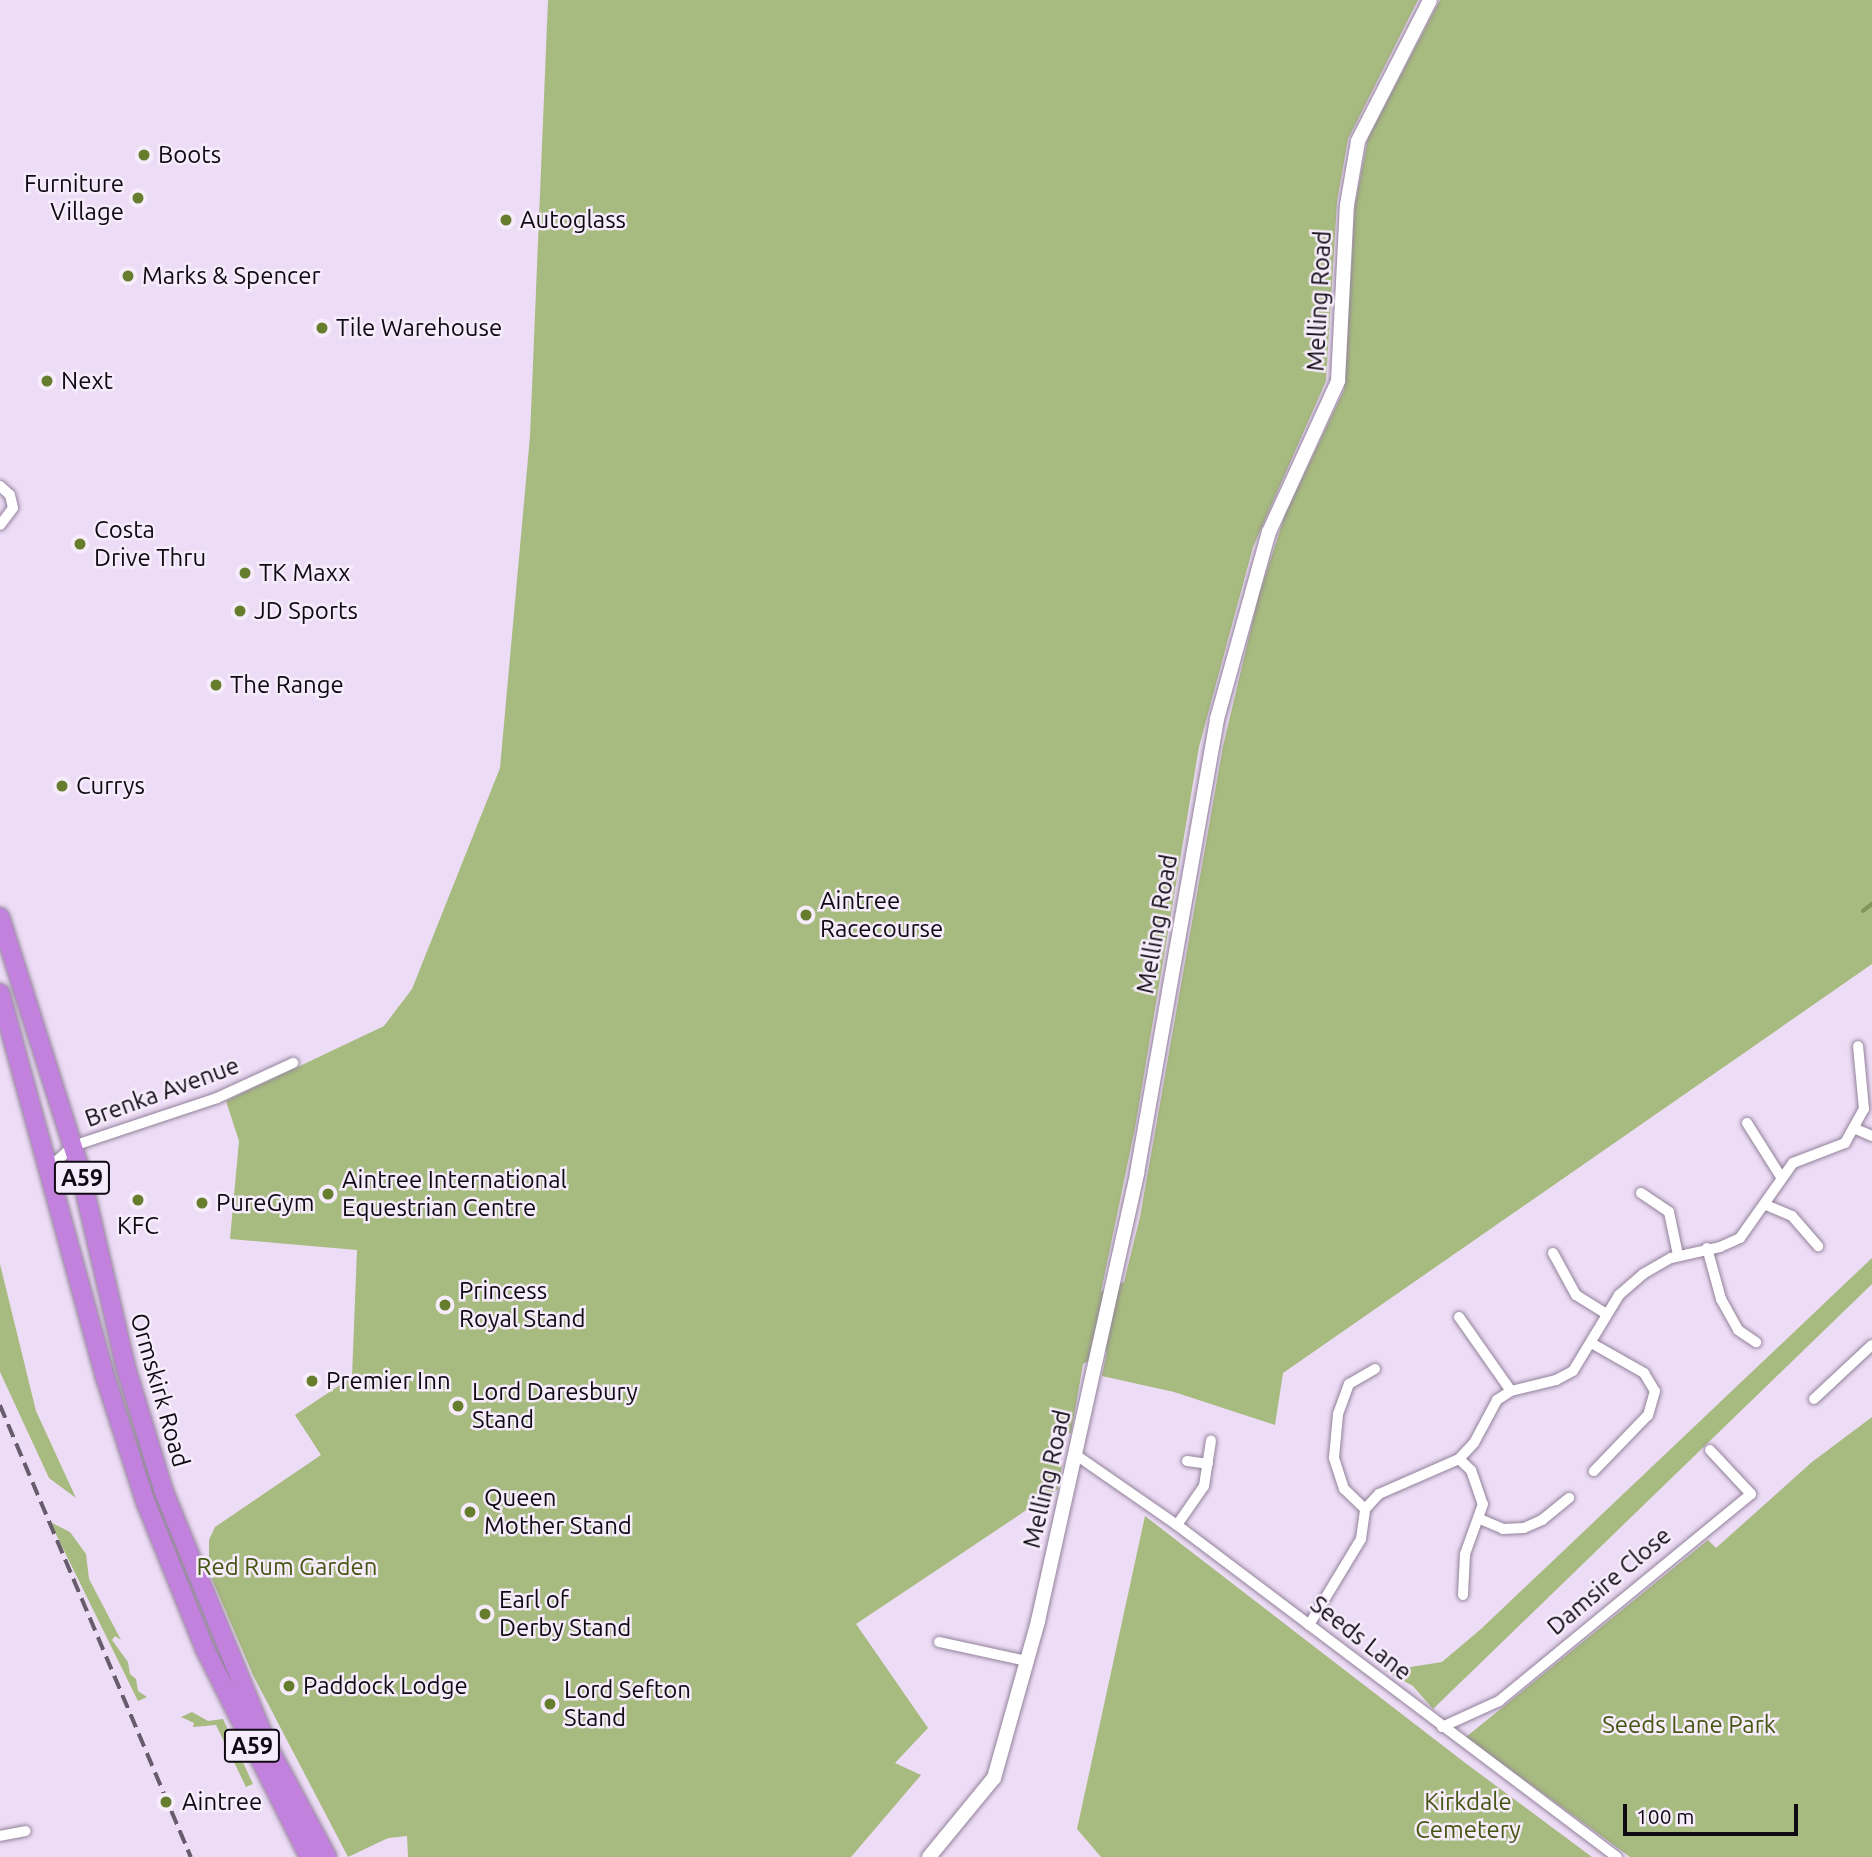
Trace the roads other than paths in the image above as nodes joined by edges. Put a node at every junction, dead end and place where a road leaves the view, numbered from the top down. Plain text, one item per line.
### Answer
1 (1430, 0) edge
2 (0, 486) edge
3 (0, 525) edge
4 (0, 917) edge
5 (0, 993) edge
6 (1858, 1046) dead end
7 (293, 1063) dead end
8 (1747, 1124) dead end
9 (1856, 1129) junction
10 (1872, 1136) edge
11 (73, 1146) junction
12 (50, 1167) junction
13 (1782, 1177) junction
14 (1642, 1193) dead end
15 (1766, 1205) junction
16 (1818, 1246) dead end
17 (1707, 1248) junction
18 (1553, 1253) dead end
19 (1678, 1255) junction
20 (1607, 1314) junction
21 (1459, 1317) dead end
22 (1756, 1342) dead end
23 (1593, 1344) junction
24 (1872, 1345) edge
25 (1374, 1369) dead end
26 (1511, 1391) junction
27 (1814, 1399) dead end
28 (1211, 1441) dead end
29 (1710, 1450) dead end
30 (1076, 1455) junction
31 (1459, 1459) junction
32 (1187, 1461) dead end
33 (1208, 1464) junction
34 (1594, 1471) dead end
35 (1569, 1498) dead end
36 (1366, 1509) junction
37 (1480, 1519) junction
38 (1177, 1525) junction
39 (1463, 1595) dead end
40 (1310, 1625) junction
41 (939, 1642) dead end
42 (1027, 1661) junction
43 (1442, 1727) junction
44 (26, 1831) dead end
45 (0, 1836) edge
46 (309, 1857) edge
47 (327, 1857) edge
48 (929, 1857) edge
49 (1617, 1857) edge

1 - 30 street, Melling Road
2 - 3 street
4 - 11 highway, Ormskirk Road / A59
5 - 12 highway, Ormskirk Road / A59
6 - 9 street
7 - 11 street, Brenka Avenue
8 - 13 street
9 - 10 street
9 - 13 street
11 - 12 street, Brenka Avenue
11 - 47 highway, Ormskirk Road / A59
12 - 46 highway, Ormskirk Road / A59
13 - 15 street
14 - 19 street
15 - 16 street
15 - 17 street
17 - 19 street
17 - 22 street
18 - 20 street
19 - 20 street
20 - 23 street
21 - 26 street
23 - 26 street
23 - 34 street
24 - 27 street
25 - 36 street
26 - 31 street
28 - 33 street
29 - 43 street, Damsire Close
30 - 38 street, Seeds Lane
30 - 42 street, Melling Road
31 - 36 street
31 - 37 street
32 - 33 street
33 - 38 street
35 - 37 street
36 - 40 street
37 - 39 street
38 - 40 street, Seeds Lane
40 - 43 street, Seeds Lane
41 - 42 street
42 - 48 street, Melling Road
43 - 49 street, Seeds Lane
44 - 45 street

